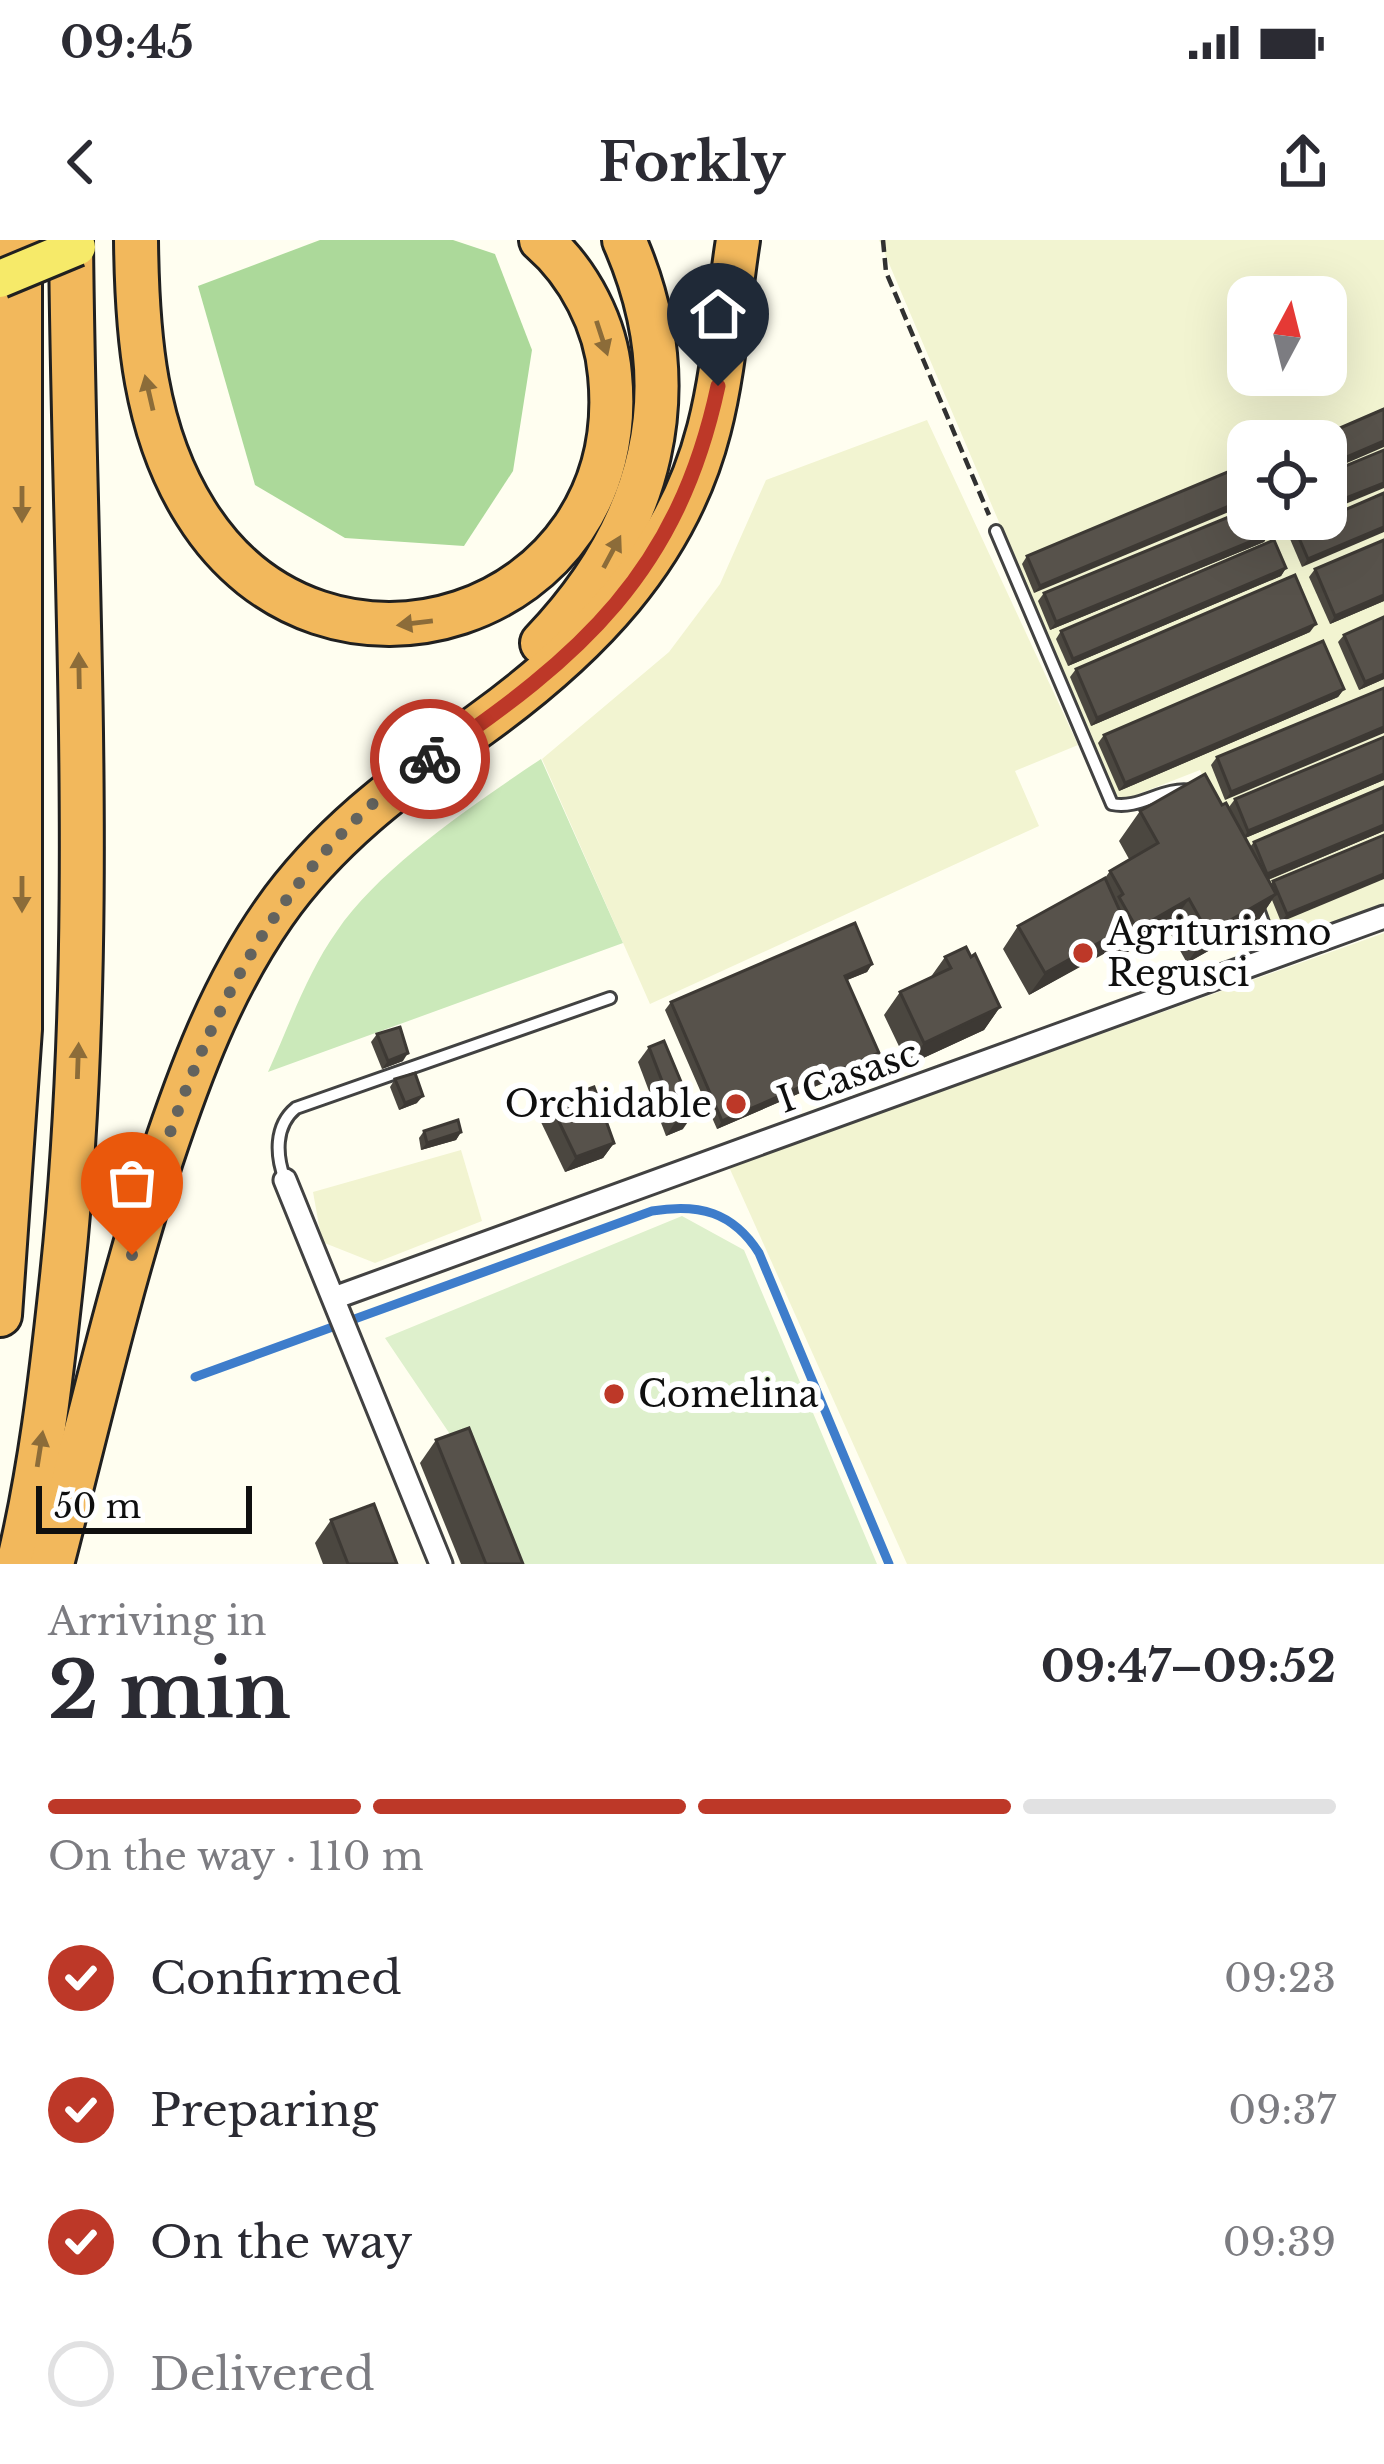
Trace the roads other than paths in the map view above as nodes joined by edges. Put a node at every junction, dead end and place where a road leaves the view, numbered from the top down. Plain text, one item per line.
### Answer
1 (20, 240) edge
2 (136, 240) edge
3 (541, 240) edge
4 (624, 240) edge
5 (738, 240) edge
6 (84, 242) edge
7 (0, 279) edge
8 (996, 531) road end
9 (423, 764) junction
10 (1199, 797) edge
11 (1247, 886) edge
12 (1384, 917) edge
13 (1275, 956) junction
14 (610, 998) dead end
15 (285, 1180) joint
16 (336, 1303) junction
17 (0, 1315) edge
18 (18, 1564) edge
19 (52, 1564) edge
20 (441, 1564) edge

1 -> 17 highway
3 -> 2 highway
9 -> 4 highway
5 - 9 highway
6 - 7 main road, bridge
18 -> 6 highway
8 - 10 lane
9 - 19 highway
11 - 13 lane
12 - 13 street, I Casasc
13 - 16 street, I Casasc
14 - 15 lane
15 - 16 street
16 - 20 street

